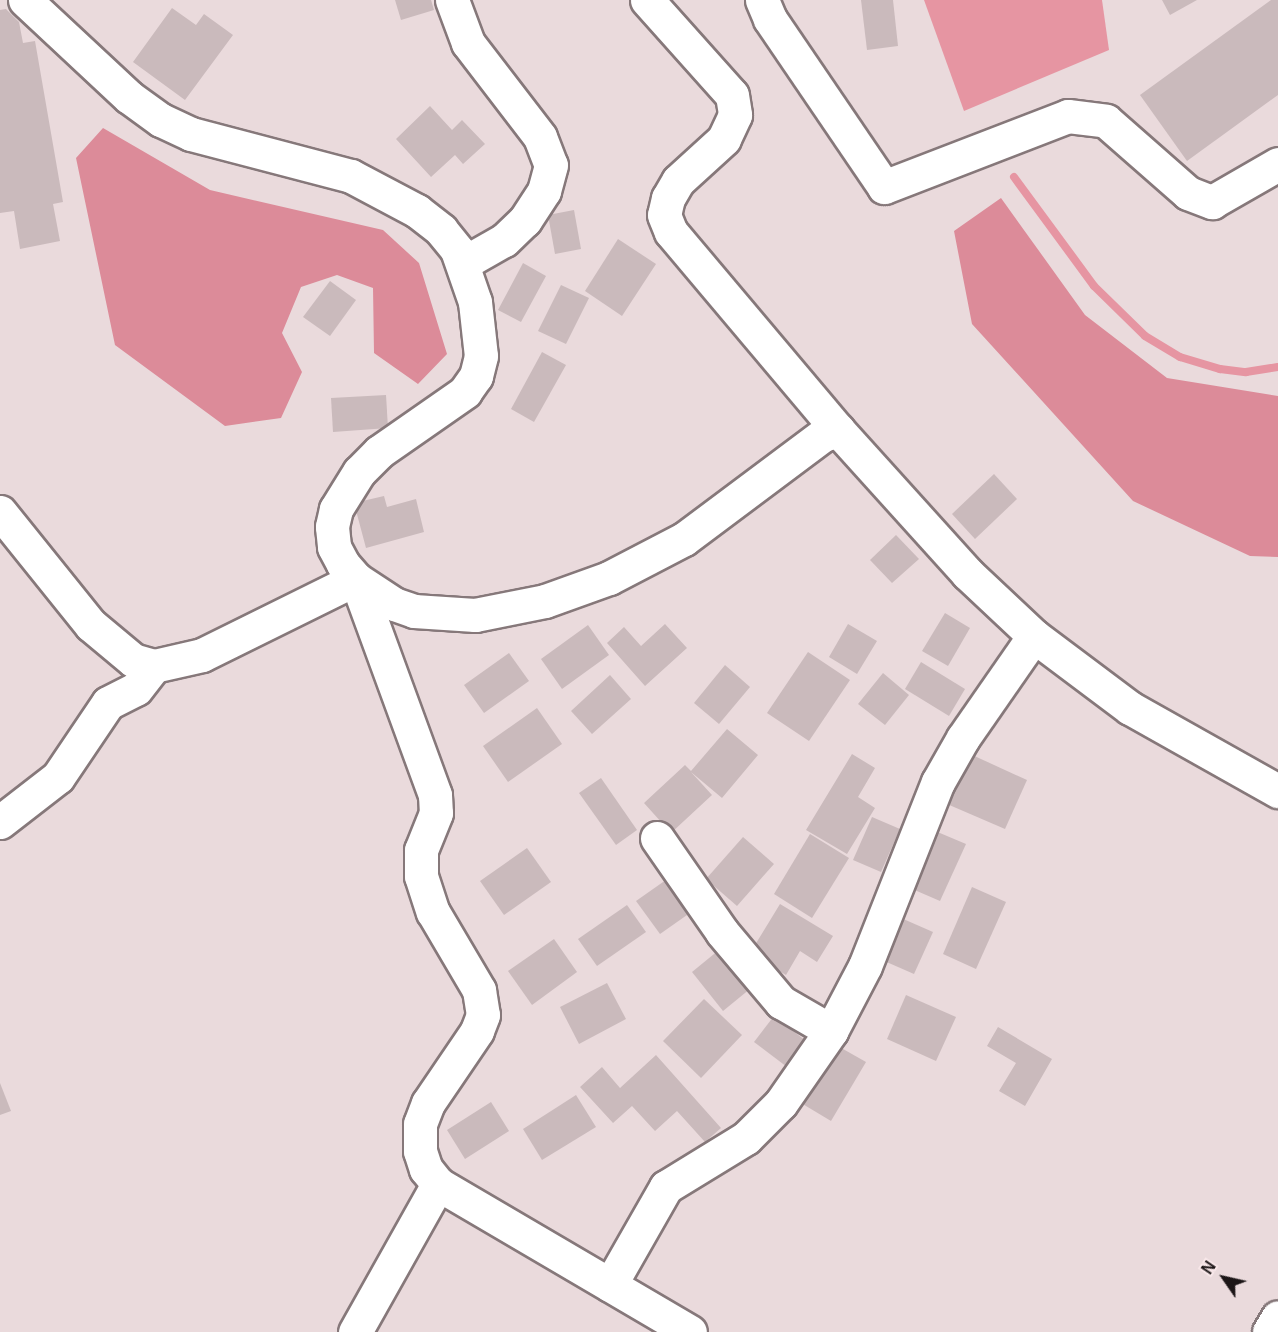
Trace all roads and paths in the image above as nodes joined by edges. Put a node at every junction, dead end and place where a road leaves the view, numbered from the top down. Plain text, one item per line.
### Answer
1 (25, 0) edge
2 (452, 0) edge
3 (647, 0) edge
4 (762, 0) edge
5 (1278, 164) edge
6 (462, 264) junction
7 (838, 430) junction
8 (0, 512) edge
9 (356, 579) junction
10 (1034, 636) junction
11 (154, 666) junction
12 (1278, 791) edge
13 (0, 822) edge
14 (657, 838) dead end
15 (831, 1031) junction
16 (438, 1184) junction
17 (610, 1286) junction
18 (1278, 1317) edge
19 (355, 1332) edge
20 (690, 1332) edge
21 (1269, 1332) edge

1 - 6 street
2 - 6 street
3 - 7 street
4 - 5 street
6 - 9 street
7 - 9 street
7 - 10 street
8 - 11 street
9 - 11 street
9 - 16 street
10 - 12 street
10 - 15 street
11 - 13 street
14 - 15 street
15 - 17 street
16 - 17 street
16 - 19 street
17 - 20 street
18 - 21 street

